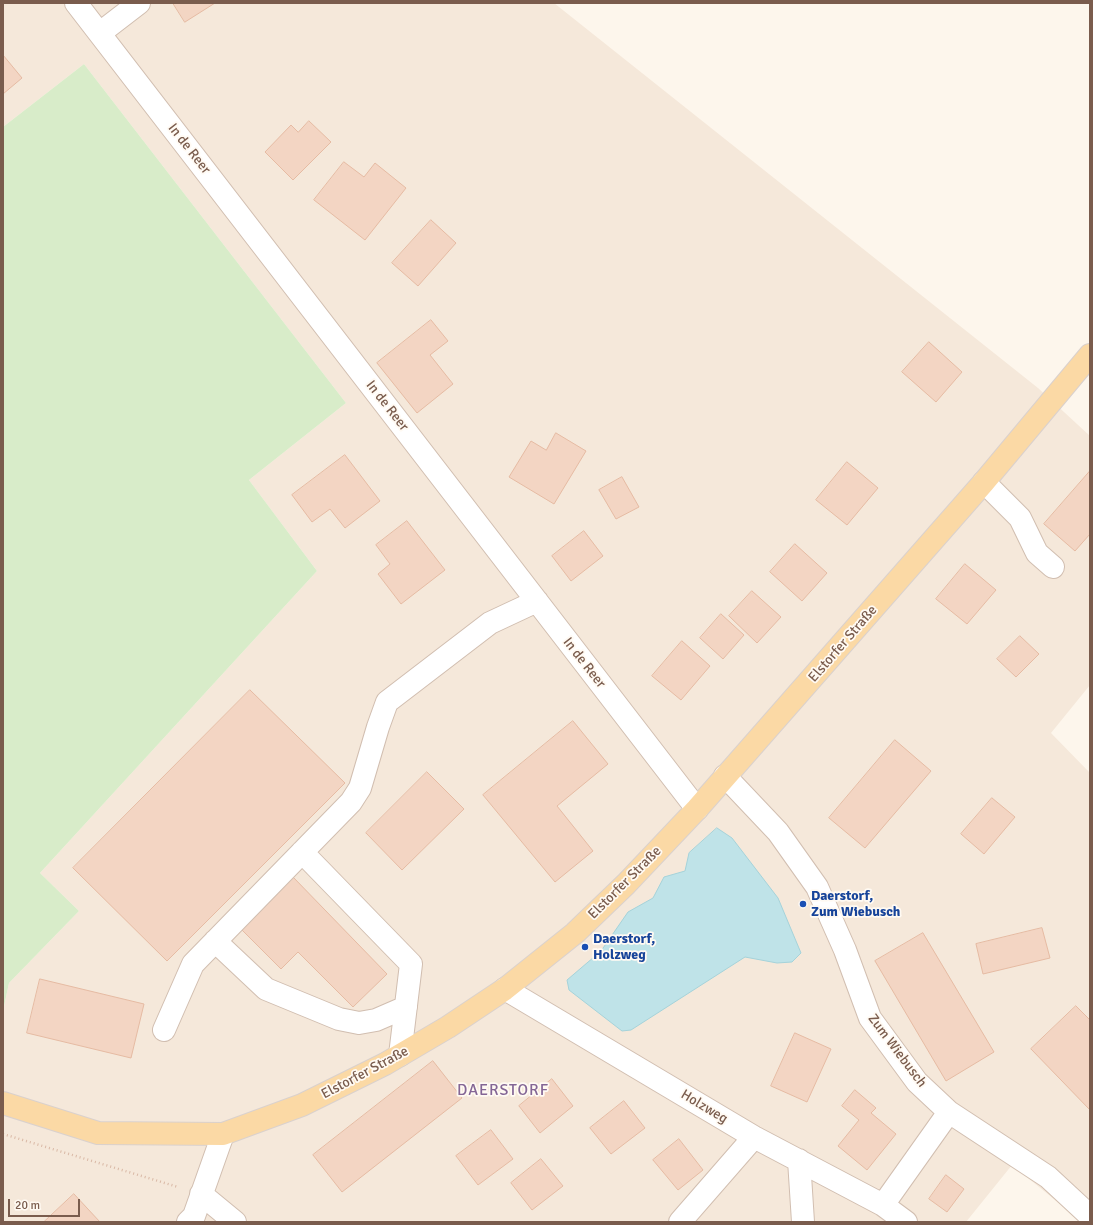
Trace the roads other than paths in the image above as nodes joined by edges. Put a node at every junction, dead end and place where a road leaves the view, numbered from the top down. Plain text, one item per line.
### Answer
1 (76, 3) edge
2 (139, 3) edge
3 (100, 33) junction
4 (1090, 355) edge
5 (984, 482) junction
6 (1054, 567) dead end
7 (538, 601) junction
8 (725, 776) junction
9 (697, 809) junction
10 (302, 852) junction
11 (216, 941) junction
12 (504, 989) junction
13 (406, 1007) junction
14 (164, 1030) dead end
15 (400, 1056) junction
16 (3, 1103) edge
17 (949, 1112) junction
18 (223, 1134) junction
19 (754, 1137) junction
20 (799, 1160) junction
21 (201, 1194) junction
22 (883, 1205) junction
23 (1090, 1216) edge
24 (188, 1222) edge
25 (235, 1222) edge
26 (680, 1222) edge
27 (803, 1222) edge
28 (906, 1222) edge

1 - 3 street, In de Reer
2 - 3 street
3 - 7 street, In de Reer
4 - 5 main road, Elstorfer Straße
5 - 6 street
5 - 8 main road, Elstorfer Straße
7 - 9 street, In de Reer
7 - 10 street
8 - 9 main road, Elstorfer Straße
8 - 17 street, Zum Wiebusch
9 - 12 main road, Elstorfer Straße
10 - 11 street
10 - 13 street
11 - 13 street
11 - 14 street
12 - 15 main road, Elstorfer Straße
12 - 19 street, Holzweg
13 - 15 street
15 - 18 main road, Elstorfer Straße
16 - 18 main road, Elstorfer Straße
17 - 22 street
17 - 23 street, Zum Wiebusch
18 - 21 street
19 - 20 street, Holzweg
19 - 26 street
20 - 22 street, Holzweg
20 - 27 street
21 - 24 street
21 - 25 street
22 - 28 street, Holzweg

